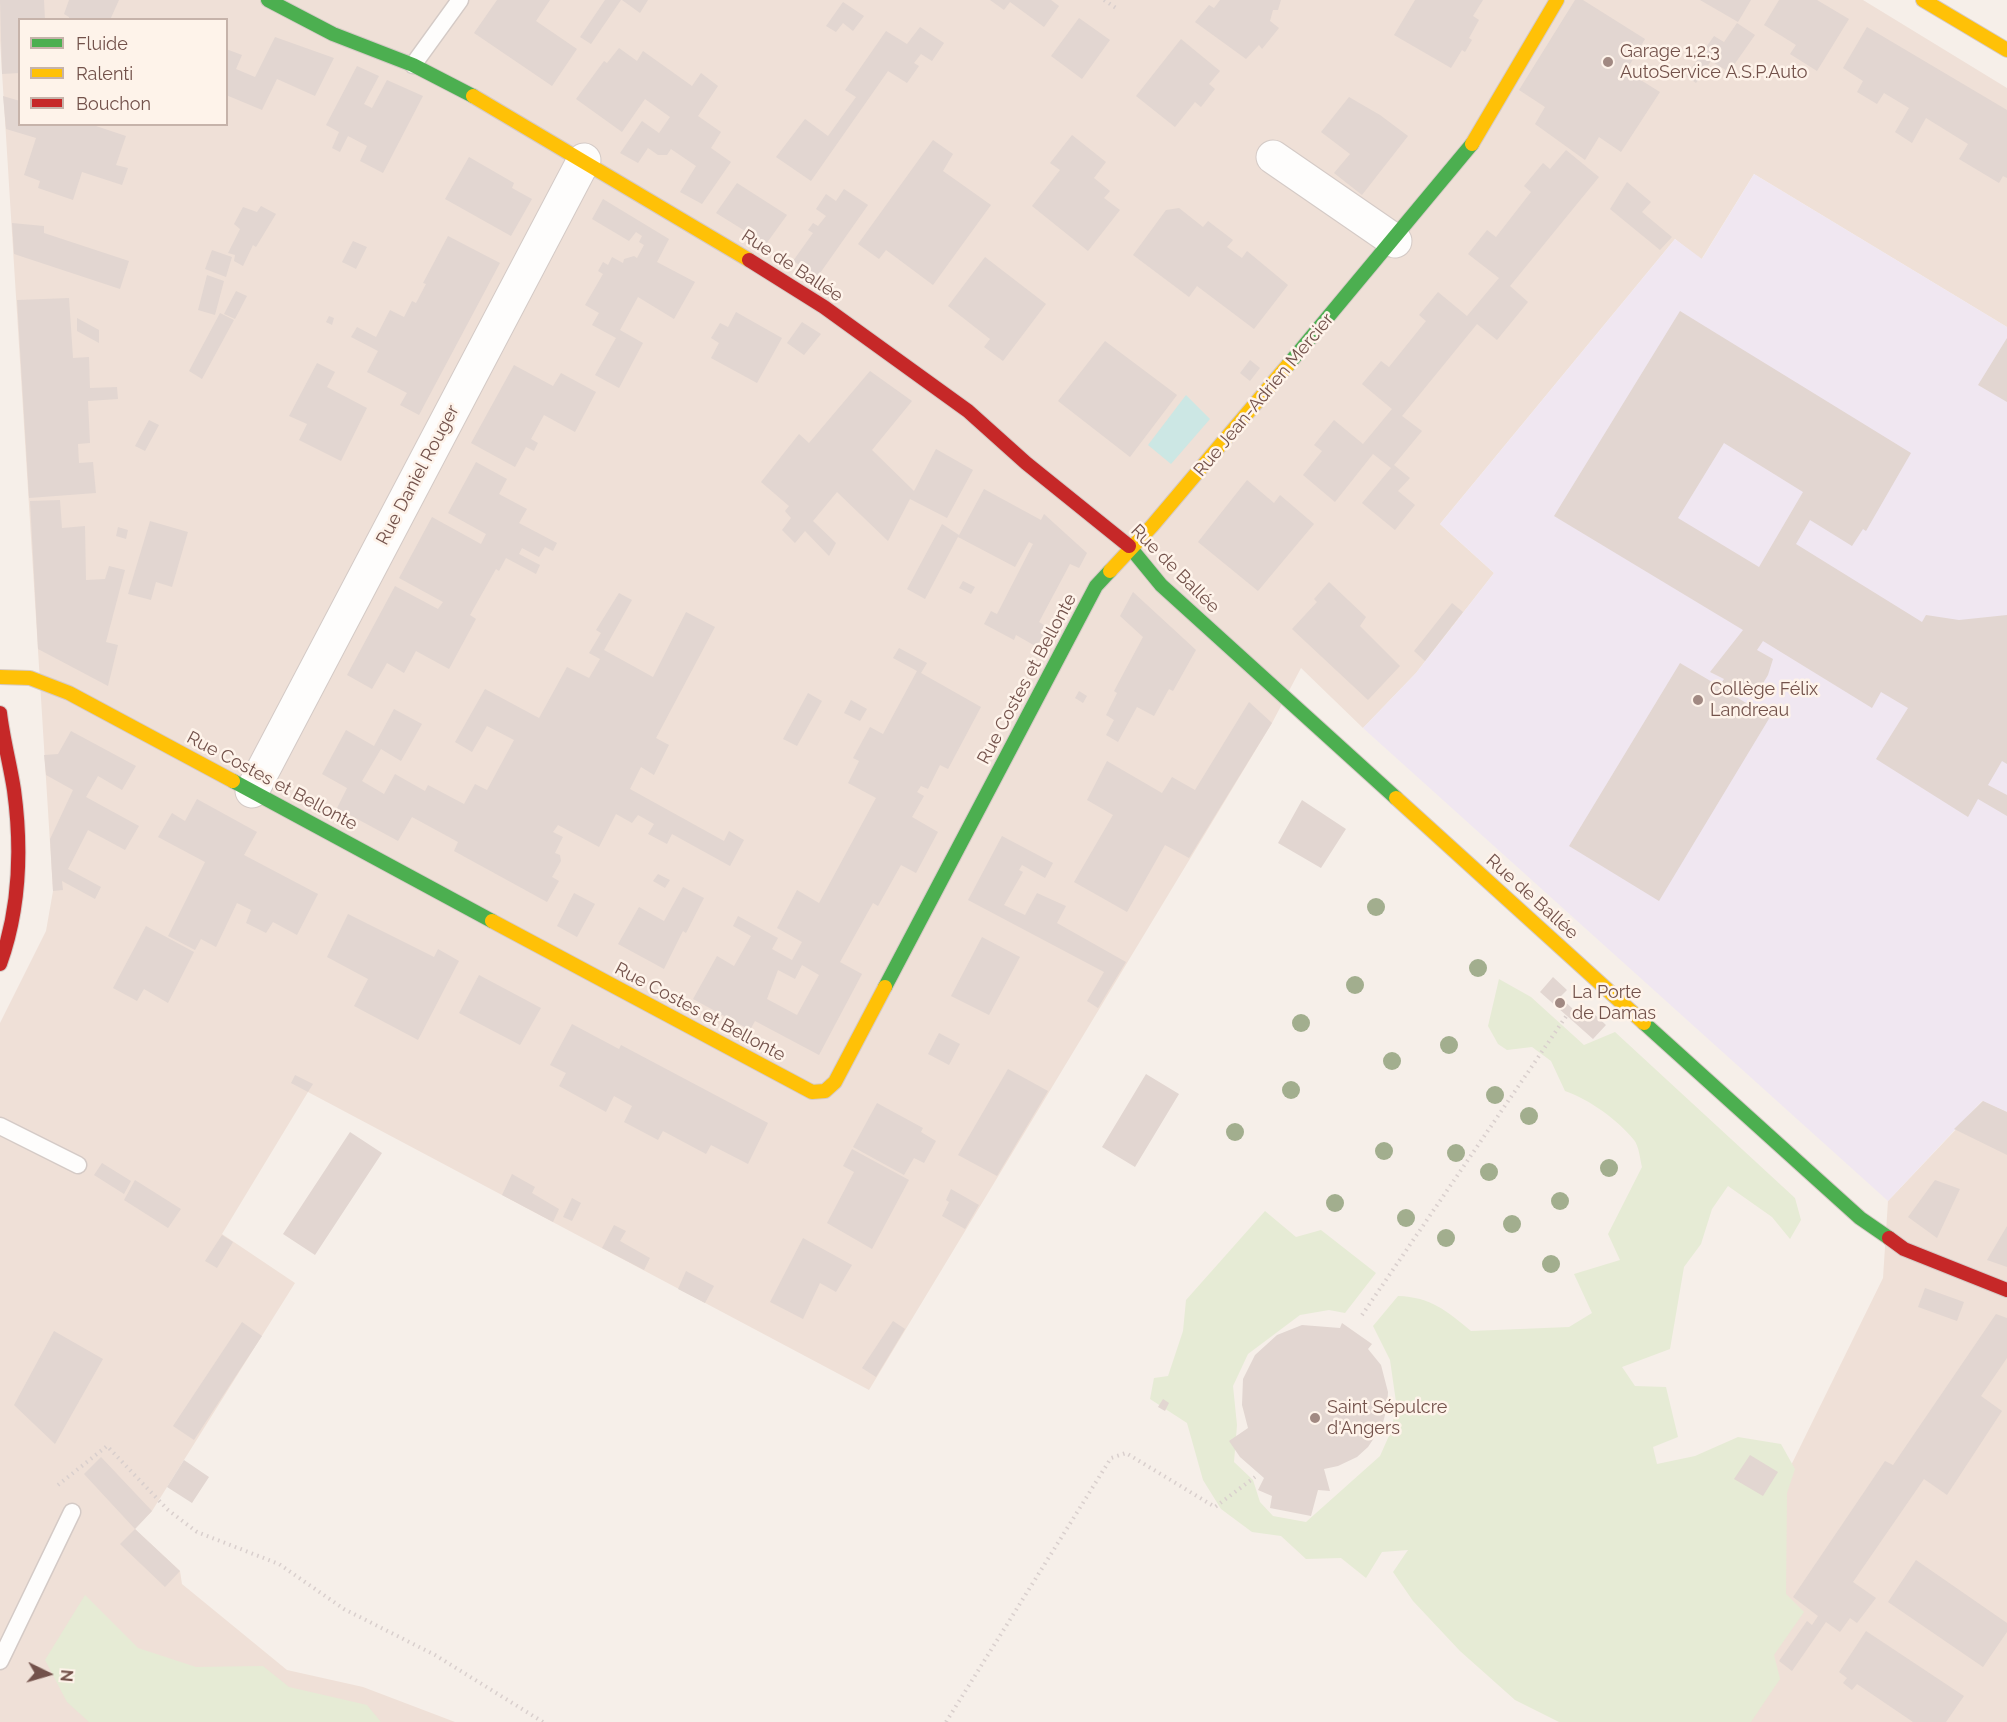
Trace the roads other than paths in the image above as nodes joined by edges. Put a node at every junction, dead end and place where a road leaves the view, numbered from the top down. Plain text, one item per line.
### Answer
1 (268, 0) edge
2 (460, 0) edge
3 (1557, 0) edge
4 (1923, 0) edge
5 (2007, 50) edge
6 (413, 64) junction
7 (1273, 157) dead end
8 (584, 160) junction
9 (1395, 241) junction
10 (1131, 547) junction
11 (0, 677) edge
12 (0, 713) edge
13 (1, 743) edge
14 (252, 791) junction
15 (0, 964) edge
16 (0, 1126) edge
17 (78, 1165) dead end
18 (2007, 1290) edge
19 (72, 1512) road end
20 (0, 1661) edge

1 - 6 street, Rue de Ballée
2 - 6 lane
3 - 9 street, Rue Jean-Adrien Mercier
4 - 5 street
6 - 8 street, Rue de Ballée
7 - 9 street
8 - 10 street, Rue de Ballée
8 - 14 street, Rue Daniel Rouger
9 - 10 street, Rue Jean-Adrien Mercier
10 - 14 street, Rue Costes et Bellonte
10 - 18 street, Rue de Ballée
11 - 14 street, Rue Costes et Bellonte
12 - 13 street
13 - 15 street
16 - 17 lane
19 - 20 lane

